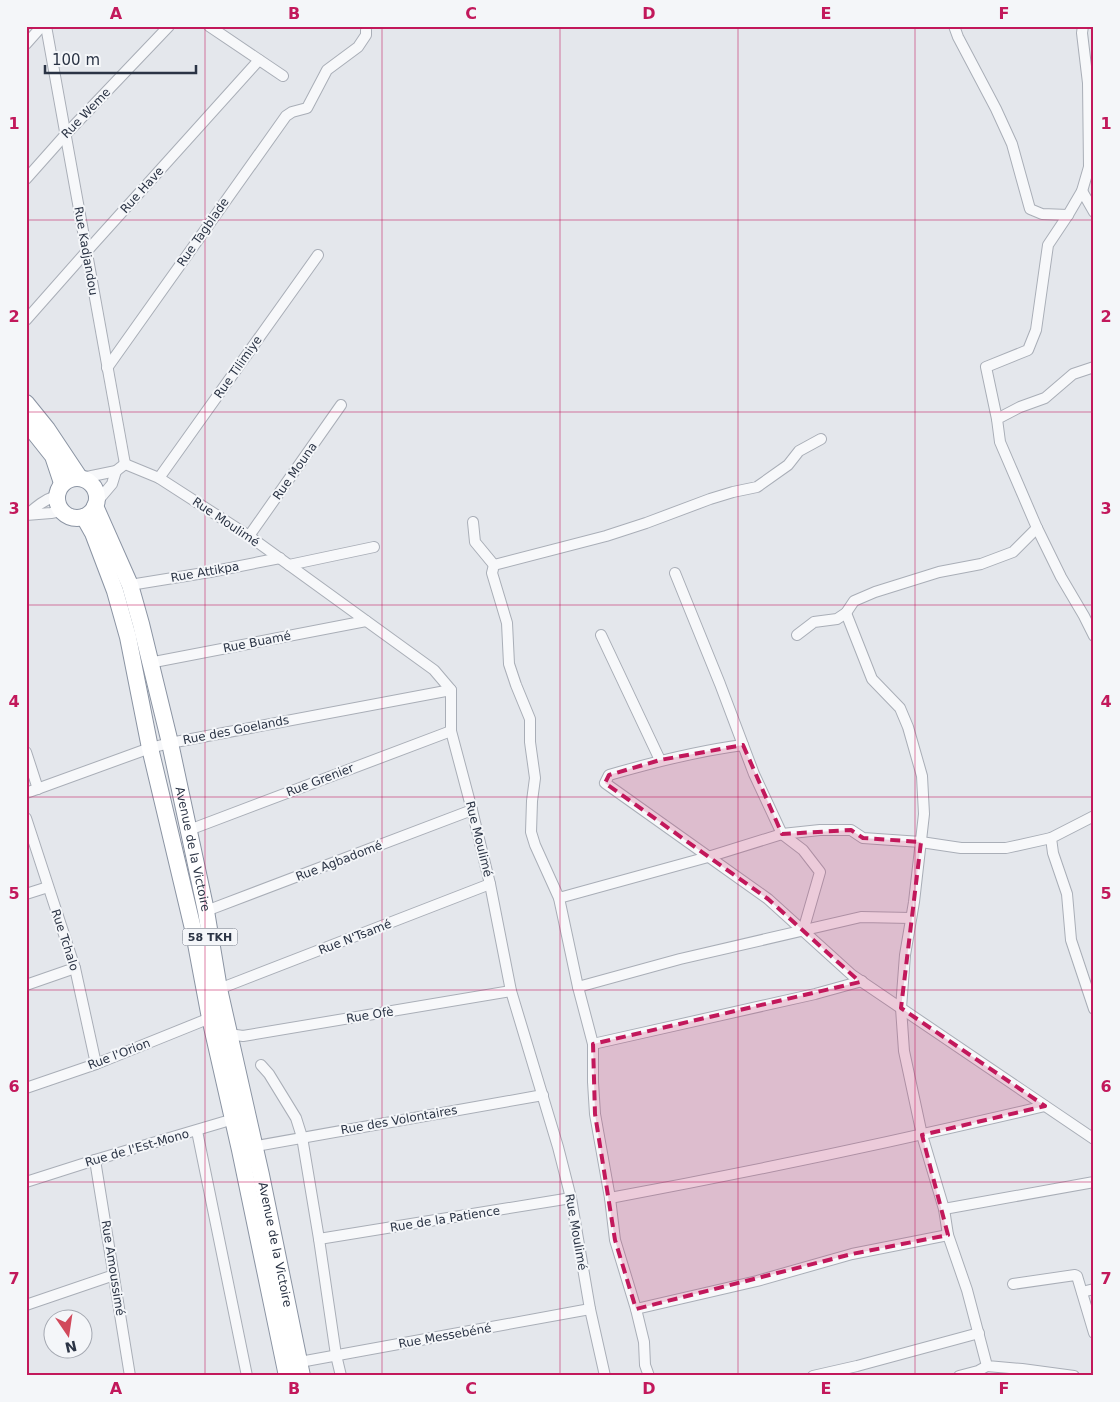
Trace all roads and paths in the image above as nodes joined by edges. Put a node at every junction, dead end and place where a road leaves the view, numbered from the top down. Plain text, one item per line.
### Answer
1 (42, 26) edge
2 (46, 26) edge
3 (169, 26) edge
4 (209, 26) edge
5 (366, 26) edge
6 (954, 26) edge
7 (1083, 26) edge
8 (26, 44) edge
9 (259, 60) junction
10 (283, 76) dead end
11 (66, 134) junction
12 (1091, 168) edge
13 (26, 179) edge
14 (1082, 191) junction
15 (1094, 212) edge
16 (1068, 215) junction
17 (87, 251) junction
18 (318, 255) dead end
19 (26, 320) edge
20 (1094, 367) edge
21 (107, 368) junction
22 (26, 404) edge
23 (341, 405) dead end
24 (997, 419) junction
25 (26, 422) edge
26 (820, 439) dead end
27 (124, 464) junction
28 (116, 471) junction
29 (80, 478) junction
30 (159, 478) junction
31 (60, 497) junction
32 (92, 508) junction
33 (27, 515) edge
34 (473, 522) dead end
35 (1037, 528) junction
36 (249, 536) junction
37 (374, 547) dead end
38 (280, 558) junction
39 (289, 565) junction
40 (494, 565) junction
41 (675, 574) dead end
42 (130, 585) junction
43 (846, 613) junction
44 (366, 621) junction
45 (601, 635) dead end
46 (797, 635) dead end
47 (1094, 636) edge
48 (149, 663) junction
49 (451, 690) junction
50 (451, 731) junction
51 (170, 743) junction
52 (743, 745) junction
53 (150, 748) junction
54 (26, 752) edge
55 (660, 760) junction
56 (38, 789) junction
57 (26, 793) edge
58 (472, 810) junction
59 (1094, 816) edge
60 (26, 818) edge
61 (189, 830) junction
62 (782, 834) junction
63 (1051, 838) junction
64 (921, 842) junction
65 (708, 857) junction
66 (490, 884) junction
67 (48, 887) junction
68 (26, 894) edge
69 (559, 898) junction
70 (206, 911) junction
71 (911, 918) junction
72 (803, 931) junction
73 (75, 968) junction
74 (862, 981) junction
75 (26, 985) edge
76 (578, 987) junction
77 (219, 989) junction
78 (511, 991) junction
79 (901, 1008) junction
80 (1094, 1009) edge
81 (210, 1018) junction
82 (229, 1034) junction
83 (593, 1044) junction
84 (96, 1064) junction
85 (262, 1065) dead end
86 (26, 1088) edge
87 (543, 1095) junction
88 (1045, 1106) junction
89 (240, 1117) junction
90 (197, 1131) junction
91 (922, 1135) junction
92 (302, 1137) junction
93 (1094, 1139) edge
94 (247, 1149) junction
95 (95, 1160) junction
96 (26, 1182) edge
97 (1094, 1182) edge
98 (571, 1198) junction
99 (610, 1198) junction
100 (944, 1208) junction
101 (948, 1235) junction
102 (319, 1240) junction
103 (114, 1275) junction
104 (1013, 1284) dead end
105 (1094, 1289) edge
106 (1082, 1292) junction
107 (26, 1305) edge
108 (636, 1309) junction
109 (590, 1310) junction
110 (1094, 1333) edge
111 (979, 1334) junction
112 (336, 1355) junction
113 (988, 1366) junction
114 (301, 1369) edge
115 (1022, 1372) edge
116 (130, 1376) edge
117 (247, 1376) edge
118 (287, 1376) edge
119 (341, 1376) edge
120 (605, 1376) edge
121 (649, 1376) edge
122 (813, 1376) edge
123 (960, 1376) edge
124 (1074, 1376) edge

1 - 8 street
2 - 11 street, Rue Kadjandou
3 - 11 street, Rue Weme
4 - 9 street
5 - 21 street, Rue Tagblade
6 - 16 street
7 - 12 street
9 - 10 street
9 - 17 street, Rue Have
11 - 13 street, Rue Weme
11 - 17 street, Rue Kadjandou
12 - 14 street
14 - 15 street
14 - 16 street
16 - 24 street
17 - 19 street, Rue Have
17 - 21 street, Rue Kadjandou
18 - 30 street, Rue Tilimiye
20 - 24 street
21 - 27 street, Rue Kadjandou
22 - 29 highway
23 - 36 street, Rue Mouna
24 - 35 street
25 - 31 highway
26 - 40 street
27 - 28 street
27 - 30 street, Rue Moulimé
28 - 29 street
28 - 32 street
29 - 31 highway
29 - 32 highway
30 - 36 street, Rue Moulimé
31 - 32 highway
31 - 33 street
31 - 33 street
32 - 42 highway, Avenue de la Victoire / 58 TKH
32 - 53 highway, Avenue de la Victoire / 58 TKH
34 - 40 street
35 - 43 street
35 - 47 street
36 - 38 street, Rue Moulimé
37 - 39 street
38 - 39 street, Rue Moulimé
38 - 42 street, Rue Attikpa
39 - 44 street, Rue Moulimé
40 - 69 street
41 - 52 street
42 - 48 highway, Avenue de la Victoire / 58 TKH
43 - 46 street
43 - 64 street
44 - 48 street, Rue Buamé
44 - 49 street, Rue Moulimé
45 - 55 street
48 - 51 highway, Avenue de la Victoire / 58 TKH
49 - 50 street, Rue Moulimé
49 - 51 street, Rue des Goelands
50 - 58 street, Rue Moulimé
50 - 61 street, Rue Grenier
51 - 53 street, Rue des Goelands
51 - 61 highway, Avenue de la Victoire / 58 TKH
52 - 55 street
52 - 62 street
53 - 56 street, Rue des Goelands
53 - 81 highway, Avenue de la Victoire / 58 TKH
54 - 56 street
55 - 65 street
56 - 57 street, Rue des Goelands
58 - 66 street, Rue Moulimé
58 - 70 street, Rue Agbadomé
59 - 63 street
60 - 67 street, Rue Tchalo
61 - 70 highway, Avenue de la Victoire / 58 TKH
62 - 64 street
62 - 65 street
62 - 72 street
63 - 64 street
63 - 80 street
64 - 71 street
65 - 69 street
65 - 72 street
66 - 77 street, Rue N'Tsamé
66 - 78 street, Rue Moulimé
67 - 68 street
67 - 73 street, Rue Tchalo
69 - 76 street
70 - 77 highway, Avenue de la Victoire / 58 TKH
71 - 72 street
71 - 79 street
72 - 74 street
72 - 76 street
73 - 75 street
73 - 84 street, Rue Tchalo
74 - 79 street
74 - 83 street
76 - 83 street
77 - 82 highway, Avenue de la Victoire / 58 TKH
78 - 82 street, Rue Ofè
78 - 87 street, Rue Moulimé
79 - 88 street
79 - 91 street
81 - 84 street, Rue l'Orion
81 - 89 highway, Avenue de la Victoire / 58 TKH
82 - 89 highway, Avenue de la Victoire / 58 TKH
83 - 99 street
84 - 86 street, Rue l'Orion
85 - 92 street
87 - 92 street, Rue des Volontaires
87 - 98 street, Rue Moulimé
88 - 91 street
88 - 93 street
89 - 90 street, Rue de l'Est-Mono
89 - 94 highway, Avenue de la Victoire / 58 TKH
90 - 95 street, Rue de l'Est-Mono
90 - 117 street
91 - 99 street
91 - 100 street
92 - 94 street, Rue des Volontaires
92 - 102 street
94 - 114 highway, Avenue de la Victoire / 58 TKH
94 - 118 highway, Avenue de la Victoire / 58 TKH
95 - 96 street, Rue de l'Est-Mono
95 - 103 street, Rue Amoussimé
97 - 100 street
98 - 102 street, Rue de la Patience
98 - 109 street, Rue Moulimé
99 - 108 street
100 - 101 street
101 - 108 street
101 - 111 street
102 - 112 street
103 - 107 street
103 - 116 street, Rue Amoussimé
104 - 106 street
105 - 106 street
106 - 110 street
108 - 121 street
109 - 112 street, Rue Messebéné
109 - 120 street, Rue Moulimé
111 - 113 street
111 - 122 street
112 - 114 street, Rue Messebéné
112 - 119 street
113 - 115 street
113 - 123 street
115 - 124 street

